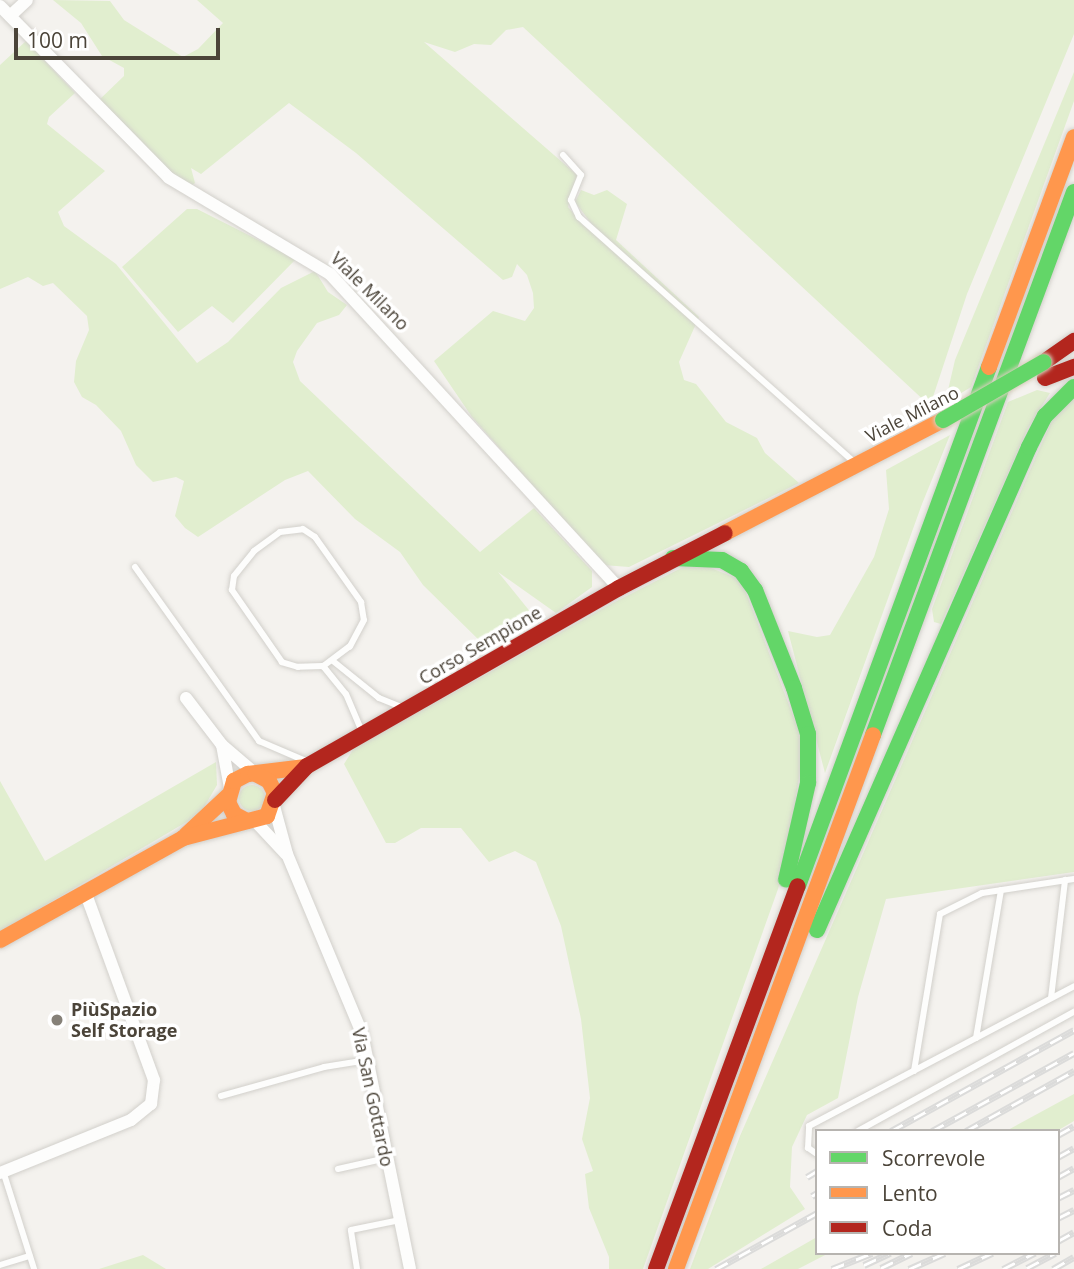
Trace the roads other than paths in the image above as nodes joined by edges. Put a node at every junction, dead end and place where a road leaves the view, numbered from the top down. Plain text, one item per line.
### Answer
1 (27, 0) edge
2 (0, 6) edge
3 (10, 16) junction
4 (1074, 138) edge
5 (563, 155) dead end
6 (1074, 192) edge
7 (1074, 341) edge
8 (1074, 368) edge
9 (1045, 370) junction
10 (1074, 387) edge
11 (857, 464) junction
12 (673, 558) junction
13 (135, 567) dead end
14 (619, 587) junction
15 (333, 662) junction
16 (323, 666) junction
17 (186, 698) dead end
18 (405, 709) junction
19 (363, 735) junction
20 (222, 745) junction
21 (309, 765) junction
22 (256, 774) junction
23 (229, 792) junction
24 (275, 803) junction
25 (251, 821) junction
26 (183, 838) junction
27 (287, 854) junction
28 (1074, 879) edge
29 (1065, 880) junction
30 (1001, 890) junction
31 (85, 891) junction
32 (0, 940) edge
33 (1074, 986) edge
34 (1051, 998) junction
35 (1074, 1012) edge
36 (976, 1038) junction
37 (738, 1046) junction
38 (757, 1052) junction
39 (368, 1060) junction
40 (914, 1071) junction
41 (221, 1096) dead end
42 (862, 1129) edge
43 (815, 1153) edge
44 (387, 1158) junction
45 (338, 1169) dead end
46 (2, 1172) edge
47 (400, 1220) junction
48 (30, 1256) junction
49 (0, 1265) edge
50 (34, 1269) edge
51 (357, 1269) edge
52 (410, 1269) edge
53 (656, 1269) edge
54 (676, 1269) edge

1 - 3 street
2 - 3 street, Viale Milano
3 - 14 street, Viale Milano
4 - 37 main road
5 - 11 lane, Viale Milano
6 - 38 main road
7 - 9 main road, Viale Milano
8 - 9 main road, Viale Milano
9 - 11 main road, Viale Milano, bridge
10 - 38 main road
11 - 12 main road, Viale Milano
12 - 14 main road, Corso Sempione
12 - 37 main road
13 - 21 lane
14 - 18 main road, Corso Sempione
15 - 16 lane
15 - 16 lane
15 - 18 lane
16 - 19 lane
17 - 20 street
18 - 19 main road, Corso Sempione
19 - 21 main road, Corso Sempione
20 - 22 street
20 - 23 street
21 - 22 main road, Corso Sempione
21 - 24 main road, Corso Sempione
22 - 23 main road
22 - 24 main road
23 - 25 main road
23 - 26 main road
24 - 25 main road
24 - 27 street, Via San Gottardo
25 - 26 main road
25 - 27 street, Via San Gottardo
26 - 31 main road
27 - 39 street, Via San Gottardo
28 - 29 lane
29 - 30 lane
29 - 34 lane
30 - 36 lane
30 - 40 lane
31 - 32 main road
31 - 46 street
33 - 34 lane
34 - 36 lane
35 - 42 lane
36 - 40 lane
37 - 53 main road
38 - 54 main road
39 - 41 lane
39 - 44 street, Via San Gottardo
40 - 43 lane
44 - 45 lane
44 - 47 street, Via San Gottardo
46 - 48 lane
47 - 51 lane
47 - 52 street, Via San Gottardo
48 - 49 lane
48 - 50 lane

